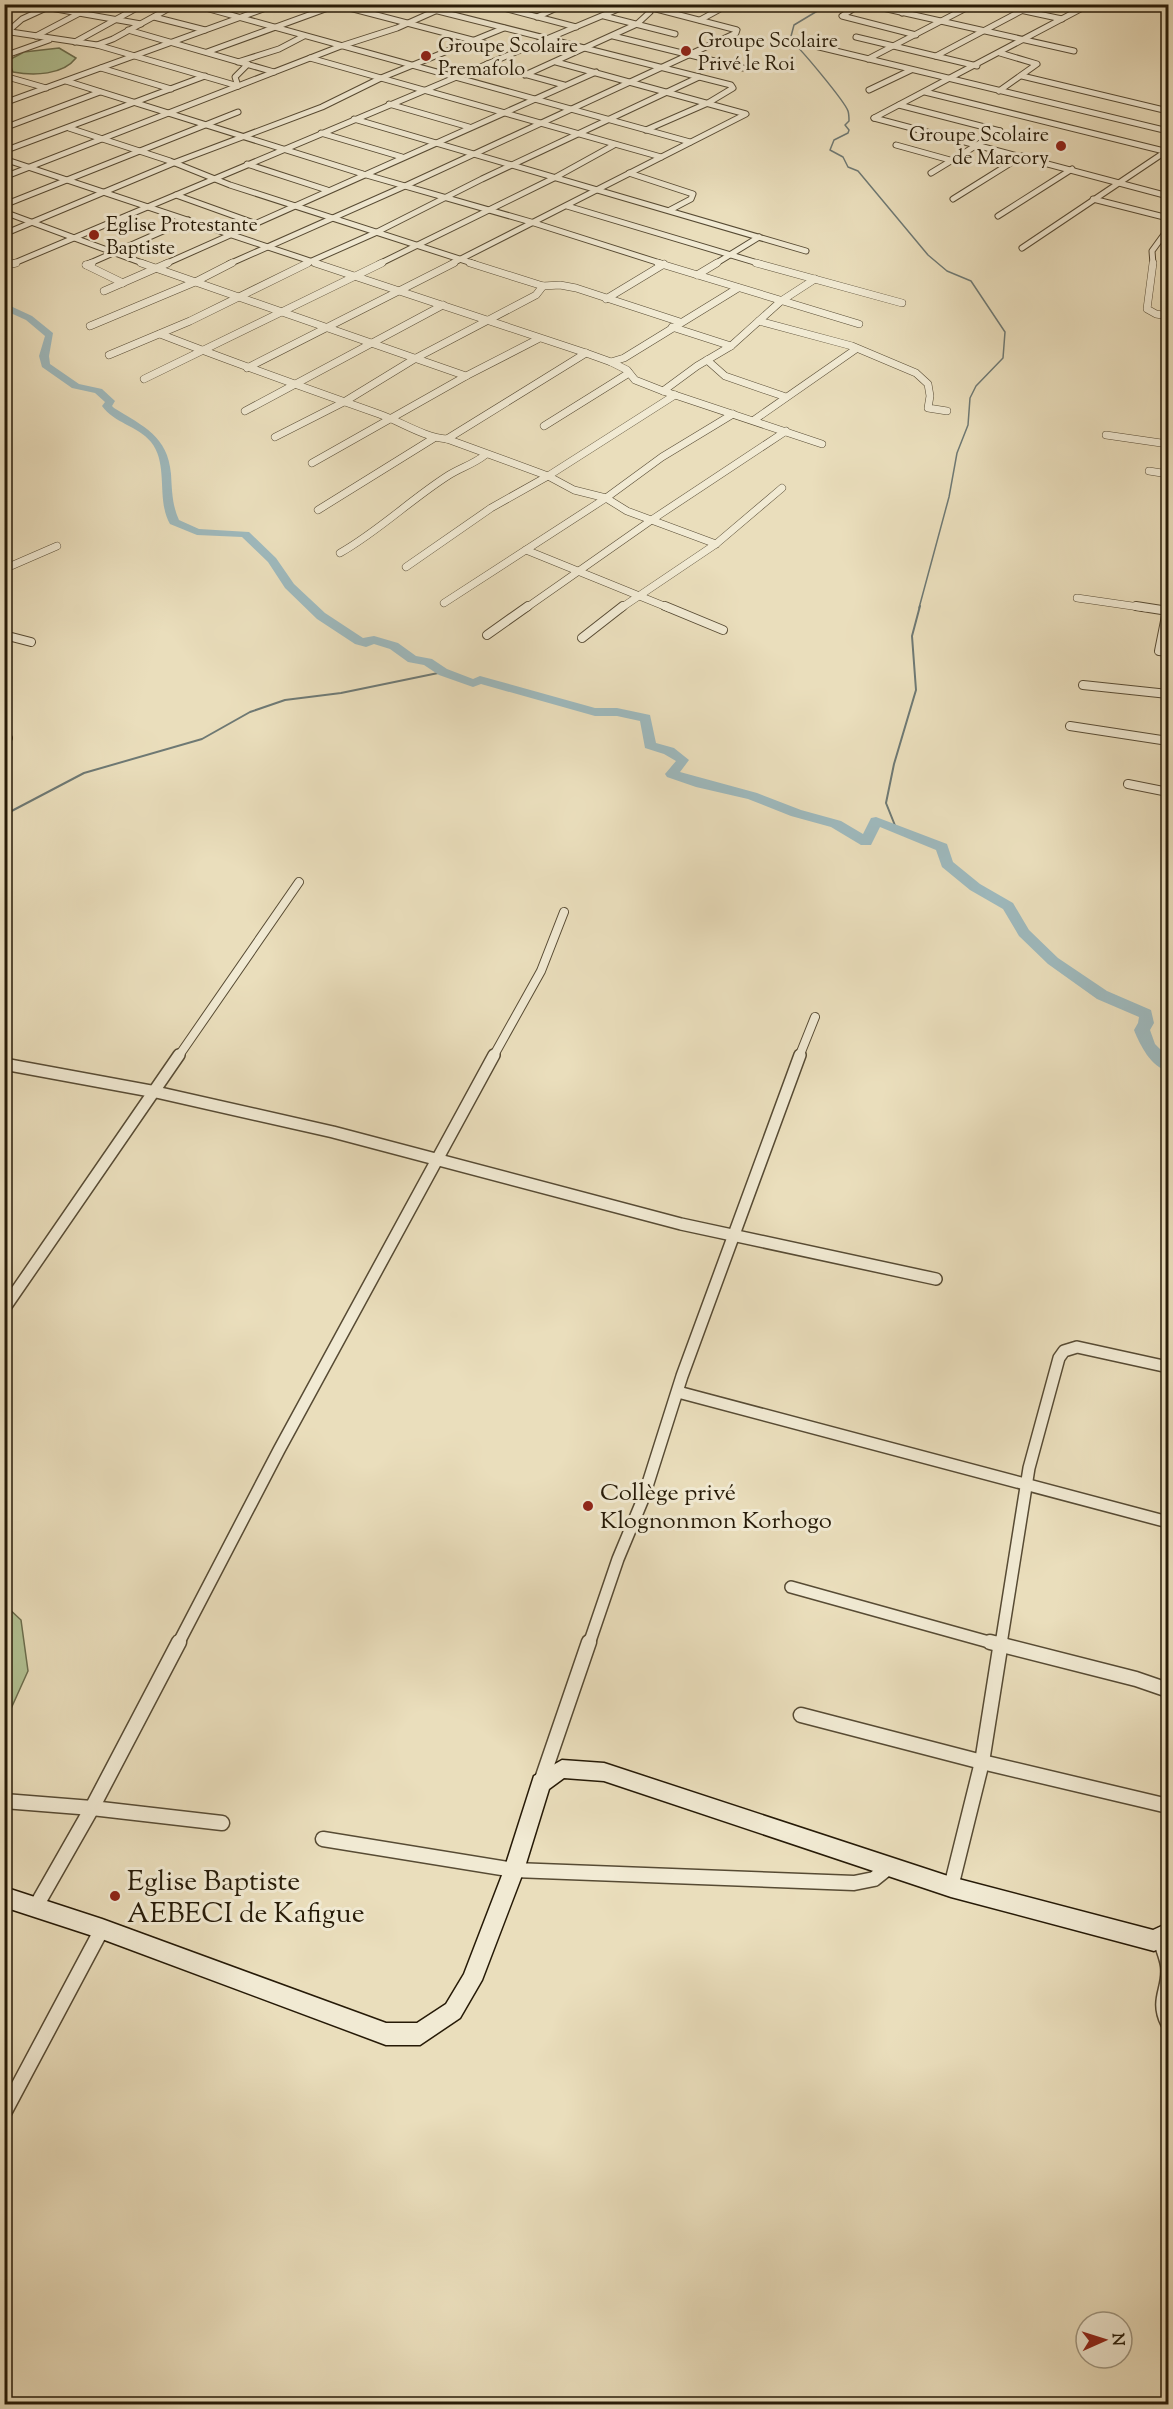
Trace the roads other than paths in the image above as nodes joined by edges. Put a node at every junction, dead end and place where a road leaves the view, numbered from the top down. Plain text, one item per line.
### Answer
1 (20, 4) edge
2 (28, 4) edge
3 (97, 4) edge
4 (144, 4) edge
5 (177, 4) edge
6 (191, 4) edge
7 (259, 4) edge
8 (277, 4) edge
9 (410, 4) edge
10 (451, 4) edge
11 (488, 4) edge
12 (630, 4) edge
13 (638, 4) edge
14 (710, 4) edge
15 (863, 4) edge
16 (920, 4) edge
17 (975, 4) edge
18 (991, 4) edge
19 (1063, 4) edge
20 (1090, 4) edge
21 (1136, 4) edge
22 (338, 5) edge
23 (563, 5) edge
24 (50, 6) edge
25 (645, 6) junction
26 (269, 7) junction
27 (1083, 8) junction
28 (1168, 8) edge
29 (436, 11) junction
30 (1021, 11) junction
31 (4, 12) edge
32 (82, 12) junction
33 (902, 13) junction
34 (604, 16) junction
35 (154, 17) junction
36 (537, 17) junction
37 (238, 18) junction
38 (117, 20) junction
39 (700, 20) junction
40 (1062, 20) junction
41 (941, 22) junction
42 (409, 23) junction
43 (141, 24) junction
44 (637, 24) junction
45 (878, 26) junction
46 (576, 27) junction
47 (274, 28) junction
48 (504, 28) junction
49 (128, 30) junction
50 (205, 30) junction
51 (871, 30) dead end
52 (6, 32) edge
53 (982, 32) junction
54 (863, 33) dead end
55 (675, 34) dead end
56 (916, 34) junction
57 (35, 36) junction
58 (304, 36) junction
59 (613, 36) junction
60 (52, 39) junction
61 (547, 39) junction
62 (475, 40) junction
63 (1023, 40) junction
64 (75, 42) junction
65 (172, 42) junction
66 (97, 45) junction
67 (341, 46) junction
68 (815, 46) dead end
69 (893, 46) junction
70 (499, 47) dead end
71 (584, 49) junction
72 (1074, 51) dead end
73 (207, 52) junction
74 (1000, 53) junction
75 (687, 55) junction
76 (4, 56) edge
77 (136, 56) junction
78 (936, 56) junction
79 (310, 58) junction
80 (868, 59) junction
81 (238, 62) junction
82 (556, 62) junction
83 (248, 64) junction
84 (487, 64) junction
85 (412, 66) junction
86 (977, 66) junction
87 (101, 68) junction
88 (660, 68) junction
89 (742, 68) dead end
90 (911, 70) junction
91 (274, 72) junction
92 (596, 72) junction
93 (525, 75) junction
94 (205, 76) junction
95 (1022, 76) junction
96 (6, 77) edge
97 (699, 77) junction
98 (381, 78) junction
99 (454, 78) junction
100 (951, 79) junction
101 (66, 81) junction
102 (633, 81) junction
103 (564, 85) junction
104 (238, 86) junction
105 (46, 88) junction
106 (172, 89) junction
107 (869, 90) dead end
108 (999, 90) junction
109 (423, 91) junction
110 (100, 92) junction
111 (670, 92) junction
112 (925, 92) junction
113 (531, 99) junction
114 (4, 103) edge
115 (135, 103) junction
116 (708, 103) junction
117 (389, 104) junction
118 (899, 105) junction
119 (572, 109) junction
120 (1168, 111) edge
121 (238, 112) dead end
122 (501, 112) junction
123 (170, 113) junction
124 (354, 119) junction
125 (610, 120) junction
126 (4, 122) edge
127 (540, 124) junction
128 (15, 125) junction
129 (207, 125) junction
130 (469, 127) junction
131 (4, 128) edge
132 (69, 128) junction
133 (646, 130) junction
134 (1168, 131) edge
135 (321, 133) junction
136 (579, 135) junction
137 (243, 136) junction
138 (103, 139) junction
139 (435, 142) junction
140 (690, 142) junction
141 (614, 145) junction
142 (896, 145) dead end
143 (977, 145) junction
144 (284, 148) junction
145 (4, 151) edge
146 (1167, 151) edge
147 (139, 152) junction
148 (473, 153) junction
149 (1022, 156) junction
150 (402, 157) junction
151 (661, 157) junction
152 (4, 159) edge
153 (950, 160) junction
154 (176, 162) junction
155 (514, 164) junction
156 (247, 165) junction
157 (29, 168) junction
158 (1072, 169) junction
159 (629, 173) junction
160 (932, 173) dead end
161 (363, 174) junction
162 (4, 177) edge
163 (556, 177) junction
164 (71, 179) junction
165 (217, 179) junction
166 (1117, 182) junction
167 (405, 186) junction
168 (596, 189) junction
169 (327, 190) junction
170 (106, 192) junction
171 (176, 195) junction
172 (1168, 196) edge
173 (448, 198) junction
174 (953, 198) dead end
175 (1093, 199) junction
176 (4, 205) edge
177 (149, 206) junction
178 (293, 206) junction
179 (567, 206) junction
180 (489, 210) junction
181 (670, 210) junction
182 (4, 212) edge
183 (998, 216) dead end
184 (335, 218) junction
185 (1168, 218) edge
186 (188, 220) junction
187 (35, 222) junction
188 (531, 222) junction
189 (254, 223) junction
190 (1168, 230) edge
191 (375, 233) junction
192 (4, 234) edge
193 (228, 234) junction
194 (74, 237) junction
195 (759, 237) junction
196 (418, 245) junction
197 (267, 248) junction
198 (1022, 248) dead end
199 (117, 252) junction
200 (807, 252) dead end
201 (729, 255) junction
202 (461, 258) junction
203 (311, 261) junction
204 (12, 264) dead end
205 (664, 264) junction
206 (156, 268) junction
207 (697, 275) junction
208 (353, 276) junction
209 (815, 279) junction
210 (195, 282) junction
211 (123, 283) junction
212 (543, 286) junction
213 (738, 288) junction
214 (104, 291) dead end
215 (402, 291) junction
216 (238, 296) junction
217 (606, 299) junction
218 (781, 301) junction
219 (902, 303) dead end
220 (443, 305) junction
221 (280, 311) junction
222 (1168, 316) edge
223 (759, 321) junction
224 (487, 322) junction
225 (680, 322) junction
226 (859, 324) dead end
227 (90, 326) dead end
228 (329, 327) junction
229 (672, 327) junction
230 (160, 334) junction
231 (538, 339) junction
232 (371, 344) junction
233 (731, 346) junction
234 (203, 349) junction
235 (856, 349) junction
236 (586, 353) junction
237 (110, 355) dead end
238 (416, 358) junction
239 (622, 359) junction
240 (707, 360) junction
241 (611, 362) junction
242 (618, 367) junction
243 (247, 368) junction
244 (629, 373) junction
245 (466, 376) junction
246 (144, 379) dead end
247 (296, 383) junction
248 (663, 391) junction
249 (675, 395) junction
250 (786, 397) junction
251 (344, 402) junction
252 (245, 411) dead end
253 (947, 411) dead end
254 (733, 414) junction
255 (390, 418) junction
256 (754, 420) junction
257 (544, 426) dead end
258 (786, 431) junction
259 (1106, 435) dead end
260 (275, 437) dead end
261 (434, 438) junction
262 (447, 439) junction
263 (822, 444) dead end
264 (1168, 444) edge
265 (485, 455) junction
266 (312, 463) dead end
267 (1149, 471) dead end
268 (1168, 474) edge
269 (548, 476) junction
270 (782, 488) dead end
271 (606, 498) junction
272 (318, 510) dead end
273 (653, 519) junction
274 (716, 544) junction
275 (57, 546) dead end
276 (526, 550) junction
277 (340, 553) dead end
278 (406, 567) dead end
279 (4, 570) edge
280 (579, 571) junction
281 (638, 595) junction
282 (1077, 598) dead end
283 (444, 603) dead end
284 (1168, 611) edge
285 (723, 630) dead end
286 (4, 635) edge
287 (487, 635) dead end
288 (582, 638) dead end
289 (30, 642) dead end
290 (1168, 652) edge
291 (1083, 685) dead end
292 (1168, 694) edge
293 (1071, 726) dead end
294 (1168, 741) edge
295 (1128, 784) dead end
296 (1168, 792) edge
297 (299, 882) dead end
298 (564, 912) dead end
299 (815, 1017) dead end
300 (4, 1064) edge
301 (156, 1092) junction
302 (435, 1161) junction
303 (734, 1234) junction
304 (936, 1279) dead end
305 (4, 1309) edge
306 (1168, 1367) edge
307 (678, 1392) junction
308 (1026, 1486) junction
309 (1168, 1522) edge
310 (791, 1587) dead end
311 (1001, 1645) junction
312 (1168, 1690) edge
313 (801, 1715) dead end
314 (982, 1762) junction
315 (541, 1783) junction
316 (4, 1801) edge
317 (1168, 1806) edge
318 (93, 1808) junction
319 (222, 1823) dead end
320 (323, 1839) dead end
321 (889, 1867) junction
322 (514, 1870) junction
323 (951, 1887) junction
324 (4, 1897) edge
325 (35, 1908) junction
326 (102, 1929) junction
327 (1164, 1936) edge
328 (1168, 2023) edge
329 (4, 2113) edge

1 - 31 street
2 - 24 street
3 - 32 street
4 - 38 street
5 - 35 street
6 - 37 street
7 - 26 street
8 - 26 street
9 - 29 street
10 - 29 street
11 - 36 street
12 - 34 street
13 - 25 street
14 - 39 street
15 - 33 street
15 - 45 street
16 - 33 street
17 - 41 street
18 - 30 street
19 - 27 street
20 - 27 street
21 - 28 street
22 - 42 street
22 - 47 street
23 - 36 street
24 - 32 street
24 - 52 street
25 - 39 street
25 - 44 street
26 - 37 street
27 - 40 street
29 - 42 street
29 - 48 street
30 - 40 street
30 - 53 street
32 - 38 street
32 - 57 street
33 - 41 street
34 - 44 street
34 - 46 street
35 - 43 street
35 - 50 street
36 - 46 street
37 - 47 street
37 - 50 street
38 - 43 street
38 - 64 street
39 - 75 street
40 - 63 street
41 - 53 street
41 - 56 street
42 - 62 street
42 - 67 street
43 - 49 street
44 - 55 street
44 - 59 street
45 - 51 street
45 - 56 street
46 - 61 street
47 - 58 street
47 - 73 street
48 - 61 street
48 - 62 street
49 - 65 street
49 - 66 street
50 - 65 street
52 - 57 street
53 - 63 street
53 - 78 street
54 - 69 street
56 - 69 street
57 - 60 street
58 - 67 street
58 - 81 street
59 - 71 street
59 - 75 street
60 - 64 street
60 - 76 street
61 - 71 street
61 - 84 street
62 - 70 street
62 - 85 street
63 - 72 street
63 - 74 street
64 - 66 street
65 - 73 street
65 - 77 street
66 - 77 street
67 - 79 street
67 - 85 street
68 - 80 street
69 - 78 street
69 - 80 street
71 - 82 street
71 - 88 street
73 - 81 street
74 - 86 street
74 - 95 street
75 - 88 street
75 - 89 street
77 - 87 street
77 - 94 street
78 - 86 street
79 - 91 street
79 - 98 street
80 - 90 street
81 - 83 street
82 - 92 street
82 - 93 street
83 - 91 street
83 - 104 street
84 - 93 street
84 - 99 street
85 - 98 street
85 - 99 street
86 - 100 street
87 - 101 street
87 - 106 street
88 - 97 street
88 - 102 street
90 - 100 street
90 - 107 street
91 - 104 street
92 - 102 street
92 - 103 street
93 - 103 street
94 - 104 street
94 - 106 street
95 - 108 street
95 - 120 street
96 - 105 street
97 - 111 street
97 - 116 street
98 - 109 street
98 - 137 street
99 - 109 street
99 - 113 street
100 - 108 street
100 - 112 street
101 - 105 street
101 - 110 street
102 - 111 street
102 - 119 street
103 - 113 street
104 - 123 street
105 - 114 street
106 - 115 street
108 - 134 street
109 - 117 street
109 - 122 street
110 - 115 street
110 - 128 street
111 - 116 street
111 - 125 street
112 - 118 street
112 - 146 street
113 - 119 street
113 - 122 street
115 - 123 street
115 - 132 street
116 - 133 street
116 - 140 street
117 - 124 street
117 - 130 street
118 - 143 street
118 - 143 street
119 - 125 street
119 - 127 street
121 - 129 street
122 - 127 street
122 - 130 street
123 - 129 street
123 - 138 street
124 - 135 street
124 - 139 street
125 - 133 street
125 - 136 street
126 - 128 street
127 - 136 street
127 - 148 street
128 - 131 street
129 - 137 street
129 - 147 street
130 - 139 street
132 - 138 street
132 - 145 street
133 - 140 street
135 - 144 street
135 - 150 street
136 - 141 street
136 - 155 street
137 - 144 street
137 - 154 street
138 - 147 street
138 - 157 street
139 - 148 street
139 - 150 street
140 - 151 street
141 - 151 street
141 - 163 street
142 - 153 street
143 - 149 street
143 - 153 street
144 - 156 street
144 - 161 street
146 - 166 street
147 - 154 street
147 - 164 street
148 - 155 street
148 - 167 street
149 - 158 street
149 - 174 street
150 - 161 street
151 - 159 street
152 - 157 street
153 - 160 street
154 - 165 street
154 - 170 street
155 - 163 street
155 - 173 street
156 - 165 street
156 - 169 street
157 - 162 street
157 - 164 street
158 - 166 street
158 - 183 street
159 - 168 street
159 - 181 street
161 - 167 street
161 - 169 street
163 - 168 street
163 - 180 street
164 - 170 street
164 - 176 street
165 - 171 street
165 - 178 street
166 - 172 street
166 - 175 street
167 - 173 street
167 - 184 street
168 - 179 street
168 - 181 street
169 - 178 street
170 - 177 street
170 - 187 street
171 - 177 street
171 - 189 street
173 - 180 street
173 - 191 street
175 - 185 street
175 - 198 street
177 - 186 street
177 - 194 street
178 - 184 street
178 - 189 street
179 - 188 street
179 - 201 street
180 - 188 street
180 - 196 street
181 - 195 street
182 - 187 street
184 - 191 street
184 - 197 street
186 - 193 street
186 - 199 street
187 - 192 street
187 - 194 street
188 - 202 street
188 - 205 street
189 - 193 street
190 - 222 street
191 - 196 street
191 - 203 street
193 - 197 street
193 - 206 street
194 - 199 street
194 - 204 street
195 - 200 street
195 - 201 street
196 - 202 street
196 - 208 street
197 - 203 street
197 - 210 street
199 - 206 street
199 - 211 street
201 - 207 street
201 - 209 street
202 - 212 street
202 - 215 street
203 - 208 street
203 - 216 street
205 - 207 street
205 - 217 street
206 - 210 street
206 - 211 street
207 - 213 street
208 - 215 street
208 - 221 street
209 - 218 street
209 - 219 street
210 - 216 street
210 - 227 street
211 - 214 street
212 - 217 street
212 - 224 street
213 - 218 street
213 - 225 street
215 - 220 street
215 - 228 street
216 - 221 street
216 - 230 street
217 - 225 street
218 - 223 street
218 - 226 street
220 - 224 street
220 - 232 street
221 - 228 street
221 - 234 street
223 - 233 street
223 - 235 street
224 - 231 street
224 - 238 street
225 - 229 street
228 - 232 street
228 - 243 street
229 - 233 street
229 - 239 street
230 - 234 street
230 - 237 street
231 - 236 street
231 - 245 street
232 - 238 street
232 - 247 street
233 - 240 street
234 - 243 street
234 - 246 street
235 - 250 street
235 - 253 street
236 - 241 street
236 - 262 street
238 - 245 street
238 - 251 street
239 - 241 street
239 - 242 street
240 - 248 street
240 - 250 street
241 - 242 street
242 - 244 street
243 - 247 street
244 - 248 street
244 - 257 street
245 - 255 street
247 - 251 street
247 - 252 street
248 - 249 street
249 - 254 street
249 - 269 street
250 - 256 street
251 - 255 street
251 - 260 street
254 - 256 street
254 - 271 street
255 - 261 street
255 - 266 street
256 - 258 street
258 - 263 street
258 - 273 street
259 - 264 street
261 - 262 street
261 - 272 street
262 - 265 street
265 - 269 street
265 - 277 street
267 - 268 street
269 - 271 street
269 - 278 street
270 - 274 street
271 - 273 street
271 - 276 street
273 - 274 street
273 - 280 street
274 - 281 street
275 - 279 street
276 - 280 street
276 - 283 street
280 - 281 street
280 - 287 street
281 - 285 street
281 - 288 street
282 - 284 street
284 - 290 street
286 - 289 street
291 - 292 street
293 - 294 street
295 - 296 street
297 - 301 street
298 - 302 street
299 - 303 street
300 - 301 street
301 - 302 street
301 - 305 street
302 - 303 street
302 - 318 street
303 - 304 street
303 - 307 street
306 - 308 street
307 - 308 street
307 - 315 street
308 - 309 street
308 - 311 street
310 - 311 street
311 - 312 street
311 - 314 street
313 - 314 street
314 - 317 street
314 - 323 street
315 - 321 street
315 - 322 street
316 - 318 street
318 - 319 street
318 - 325 street
320 - 322 street
321 - 322 street
321 - 323 street
322 - 326 street
323 - 327 street
324 - 325 street
325 - 326 street
326 - 329 street
327 - 328 street

